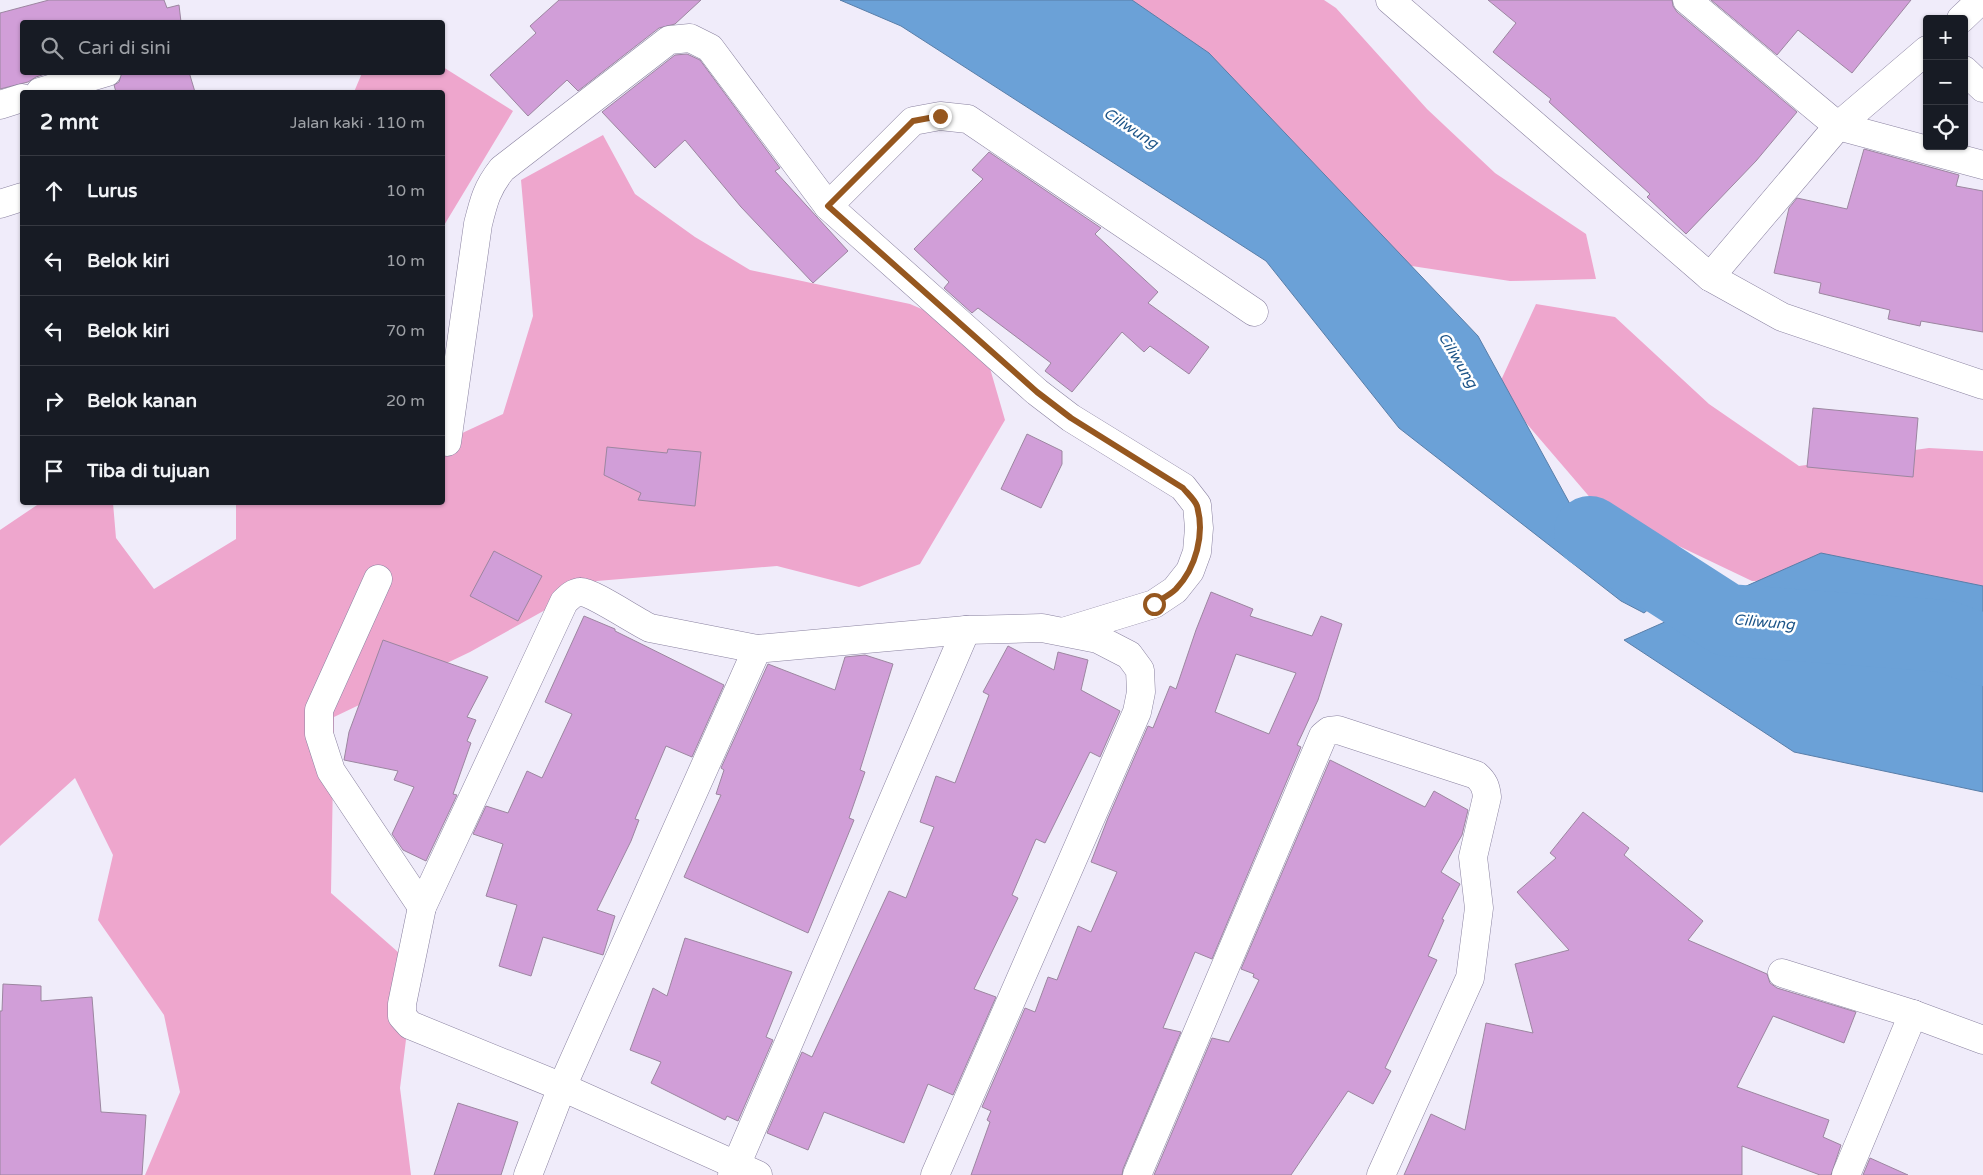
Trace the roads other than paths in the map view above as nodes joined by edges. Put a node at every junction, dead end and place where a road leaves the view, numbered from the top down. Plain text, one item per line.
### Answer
1 (1390, 0) edge
2 (1687, 0) edge
3 (1980, 0) edge
4 (1965, 15) edge
5 (1923, 53) edge
6 (1968, 74) edge
7 (97, 75) edge
8 (1983, 88) edge
9 (47, 90) edge
10 (20, 99) edge
11 (0, 105) edge
12 (1838, 126) junction
13 (1983, 165) edge
14 (20, 198) edge
15 (0, 204) edge
16 (828, 206) junction
17 (1710, 277) junction
18 (1254, 312) dead end
19 (1983, 385) edge
20 (447, 442) dead end
21 (378, 579) dead end
22 (966, 630) junction
23 (1064, 632) junction
24 (757, 649) junction
25 (422, 907) junction
26 (1782, 973) dead end
27 (1913, 1014) junction
28 (1983, 1040) edge
29 (562, 1087) junction
30 (743, 1172) edge
31 (528, 1175) edge
32 (935, 1175) edge
33 (1138, 1175) edge
34 (1381, 1175) edge
35 (1846, 1175) edge

1 - 17 street
2 - 12 street
3 - 4 street
5 - 12 street
6 - 8 street
7 - 9 street
10 - 11 street
12 - 13 street
12 - 17 street
14 - 15 street
16 - 18 street
16 - 20 street
16 - 23 street
17 - 19 street
21 - 25 street
22 - 23 street
22 - 24 street
22 - 30 street
23 - 32 street
24 - 25 street
24 - 29 street
25 - 29 street
26 - 27 street
27 - 28 street
27 - 35 street
29 - 30 street
29 - 31 street
33 - 34 street

